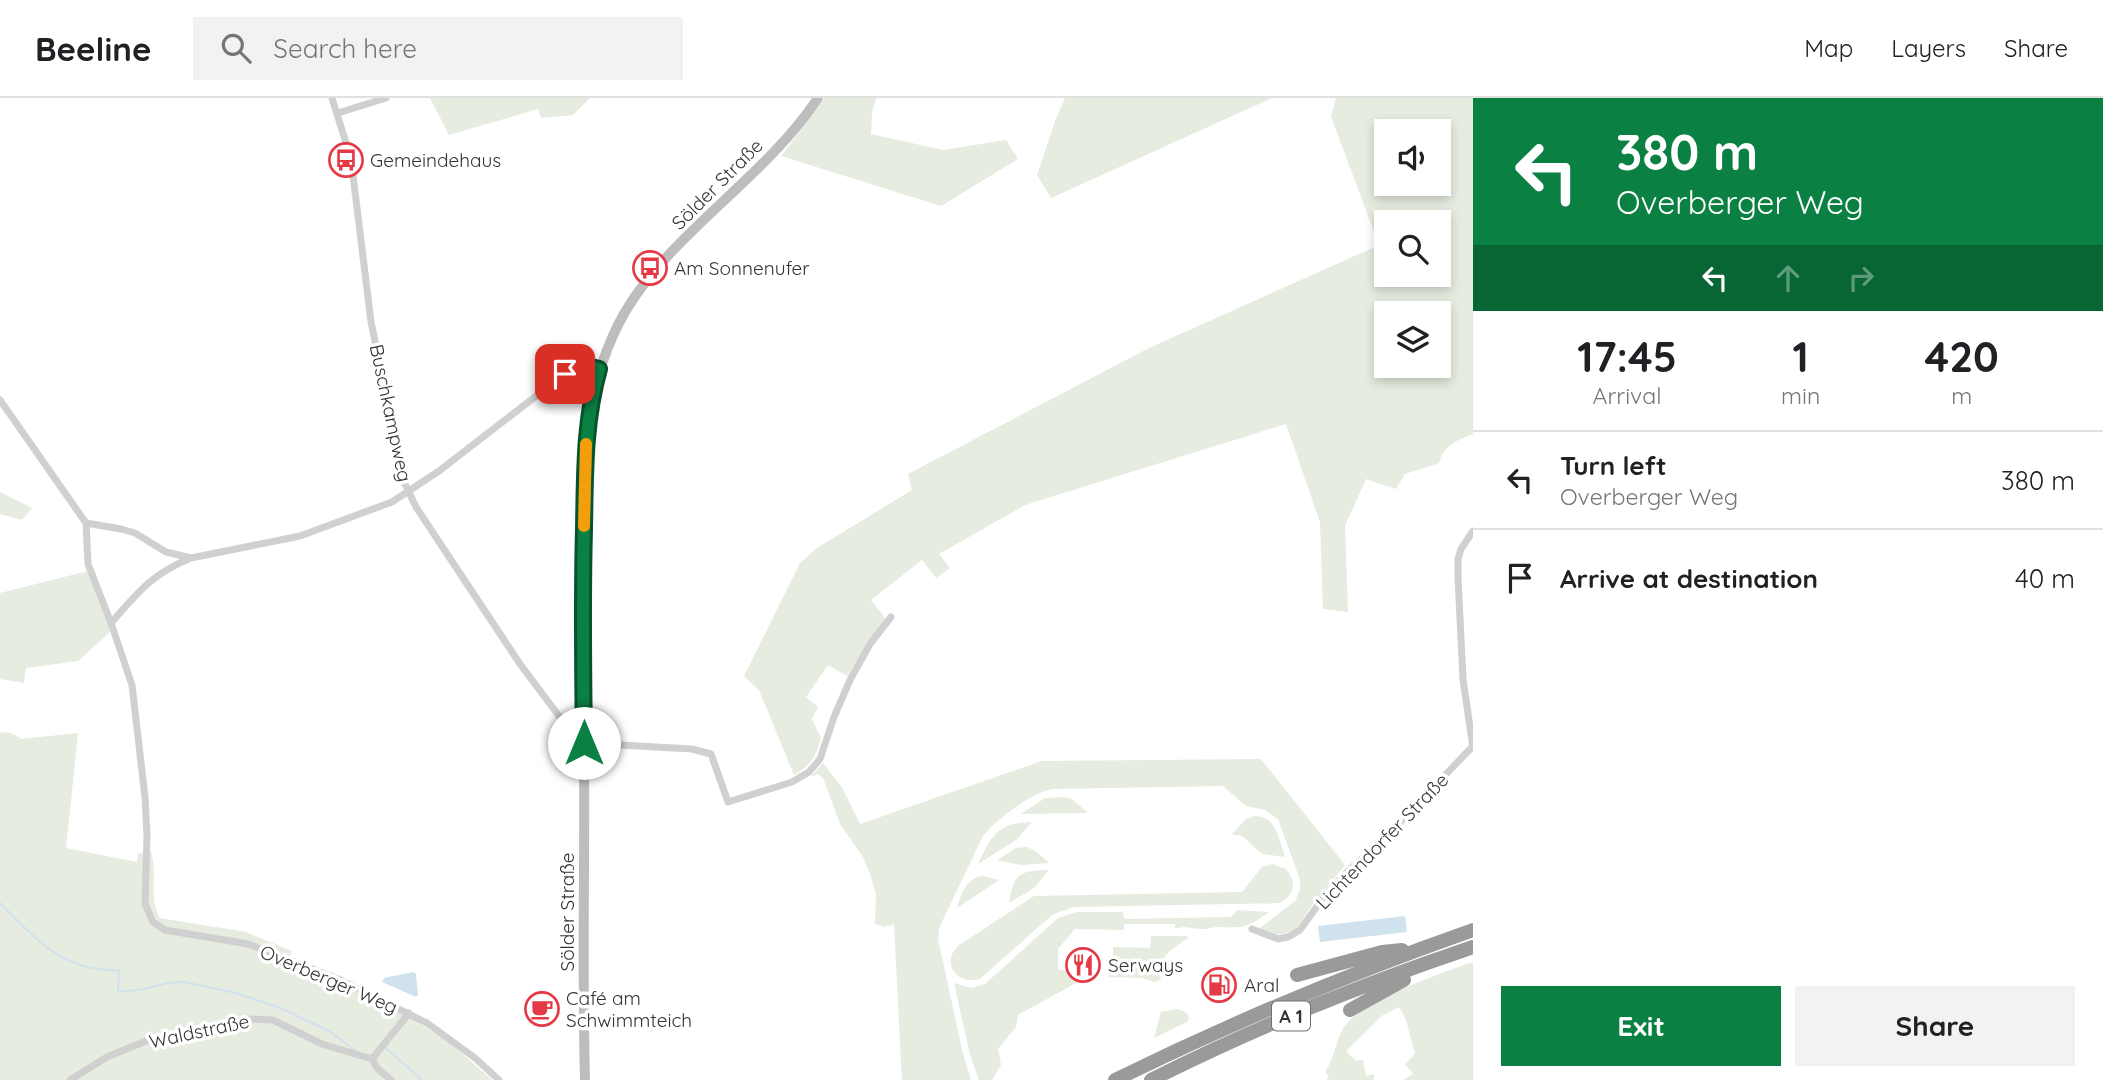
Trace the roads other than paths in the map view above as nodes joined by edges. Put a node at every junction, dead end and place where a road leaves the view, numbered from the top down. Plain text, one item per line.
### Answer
1 (332, 98) edge
2 (386, 98) edge
3 (818, 98) edge
4 (338, 113) junction
5 (599, 369) junction
6 (0, 400) edge
7 (408, 491) junction
8 (86, 523) junction
9 (1473, 531) edge
10 (191, 558) junction
11 (891, 617) dead end
12 (111, 623) junction
13 (584, 743) junction
14 (1473, 747) edge
15 (1252, 929) dead end
16 (1473, 930) edge
17 (1425, 947) junction
18 (1473, 947) edge
19 (1435, 960) junction
20 (1297, 975) dead end
21 (1350, 1010) dead end
22 (409, 1013) junction
23 (372, 1059) junction
24 (70, 1080) edge
25 (391, 1080) edge
26 (499, 1080) edge
27 (585, 1080) edge
28 (1115, 1080) edge
29 (1151, 1080) edge

1 - 4 street, Buschkampweg
2 - 4 street
3 - 5 main road, Sölder Straße
4 - 7 street, Buschkampweg
5 - 7 street
5 - 13 main road, Sölder Straße
6 - 8 street
7 - 10 street
7 - 13 street, Buschkampweg
8 - 10 street
8 - 12 street, Overberger Weg
9 - 14 street, Lichtendorfer Straße
10 - 12 street
11 - 13 street
12 - 22 street, Overberger Weg
13 - 27 main road, Sölder Straße
14 - 15 street, Lichtendorfer Straße
16 - 17 highway, A 1
17 - 20 highway
17 - 28 highway, A 1
18 - 19 highway, A 1
19 - 21 highway
19 - 29 highway, A 1
22 - 23 street
22 - 26 street, Overberger Weg
23 - 24 street, Waldstraße
23 - 25 street

